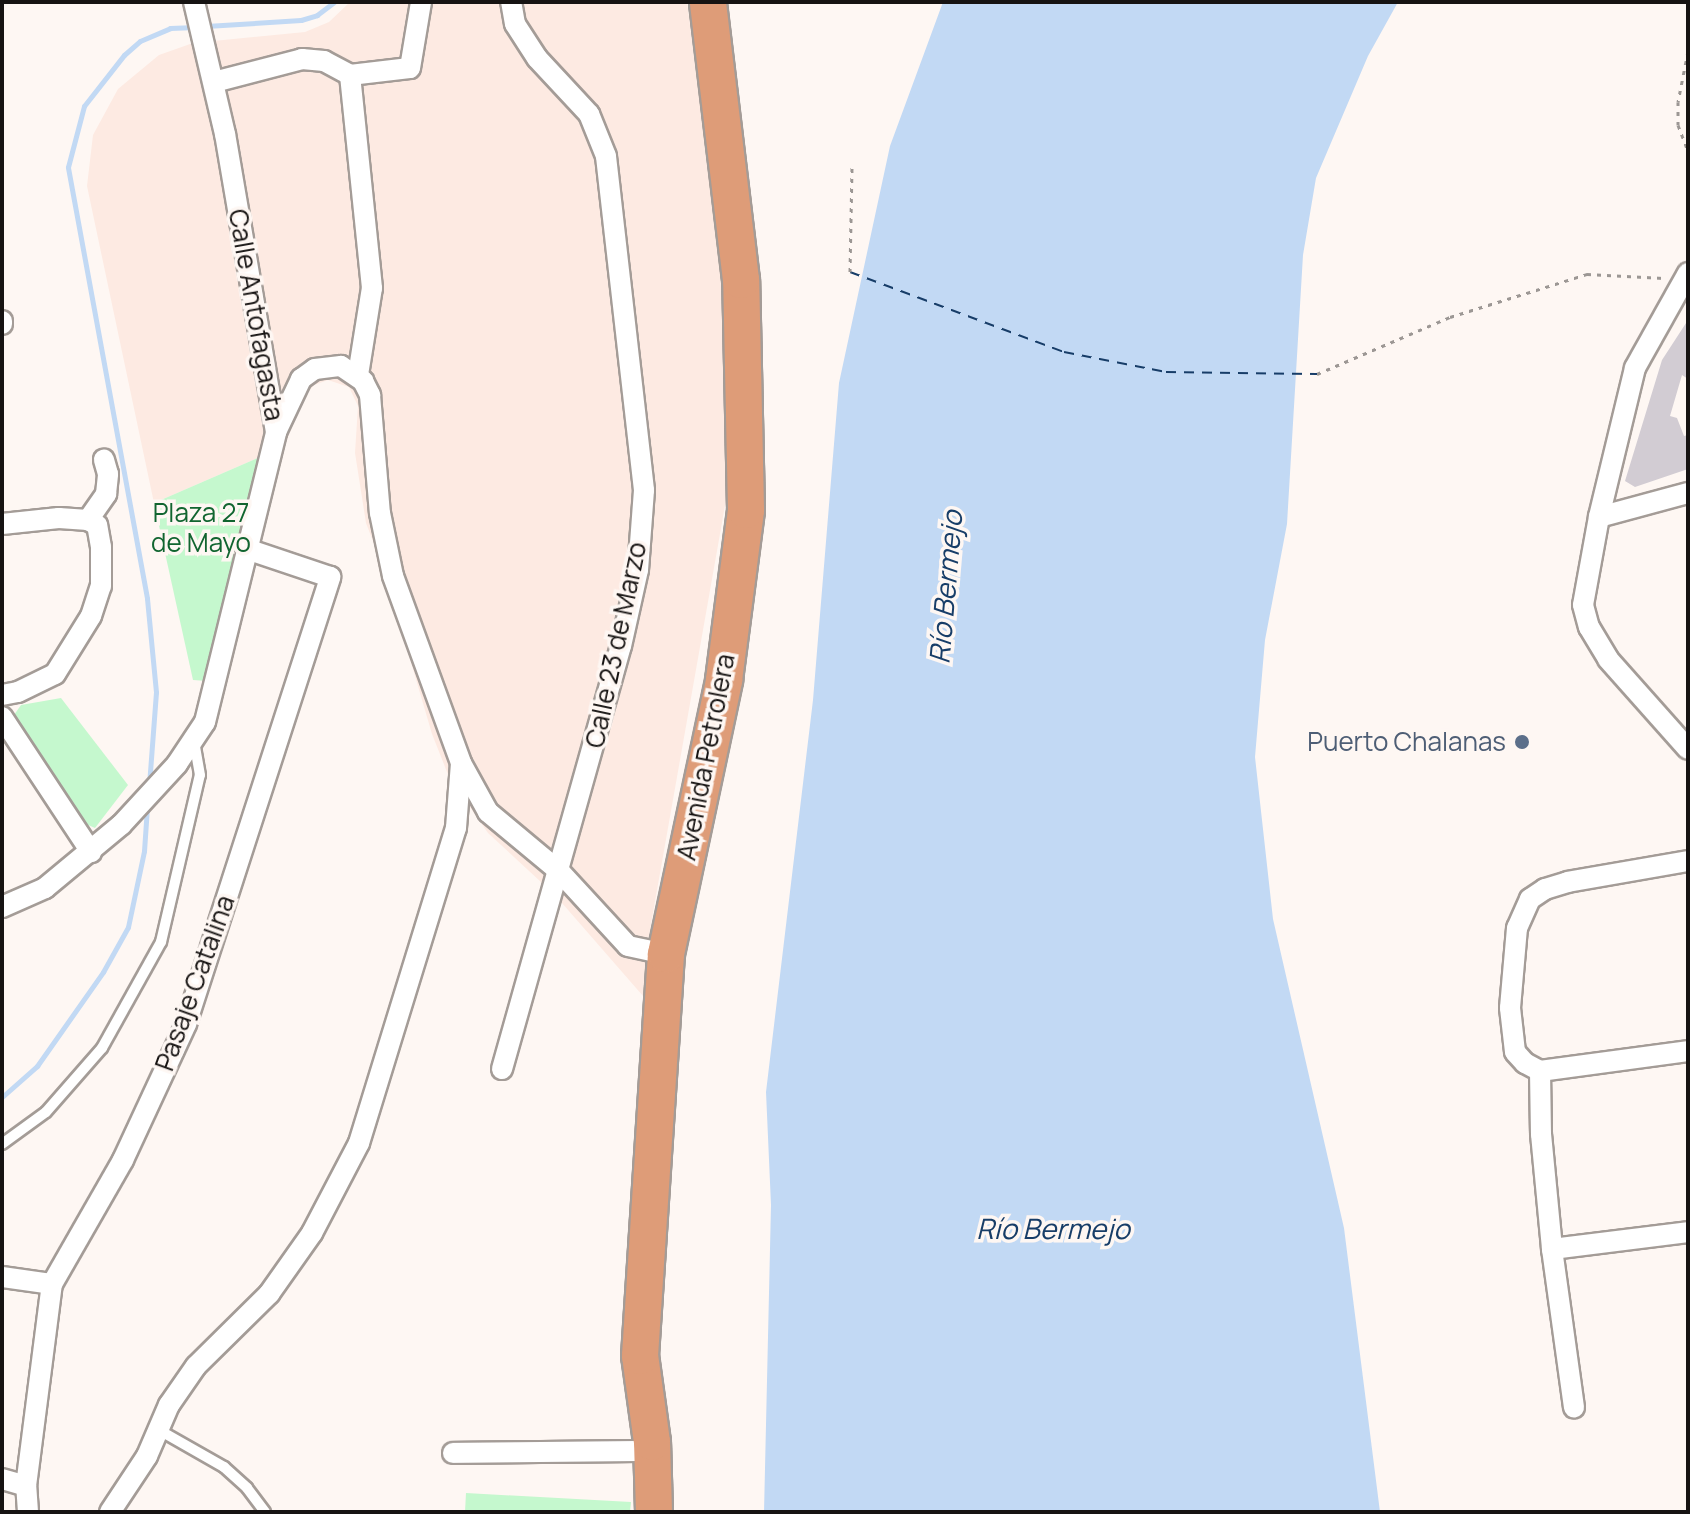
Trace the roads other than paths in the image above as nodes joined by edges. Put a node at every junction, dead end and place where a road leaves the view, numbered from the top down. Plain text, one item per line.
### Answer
1 (421, 2) edge
2 (511, 2) edge
3 (708, 2) edge
4 (195, 5) edge
5 (350, 75) junction
6 (214, 82) junction
7 (1686, 276) edge
8 (358, 375) junction
9 (276, 432) junction
10 (104, 460) dead end
11 (1688, 493) edge
12 (1599, 517) junction
13 (88, 520) junction
14 (2, 524) edge
15 (247, 549) junction
16 (2, 695) edge
17 (2, 717) edge
18 (194, 739) junction
19 (1688, 749) edge
20 (461, 763) junction
21 (91, 852) junction
22 (1688, 861) edge
23 (560, 872) junction
24 (2, 907) edge
25 (666, 954) junction
26 (1688, 1051) edge
27 (502, 1069) dead end
28 (1540, 1071) junction
29 (2, 1144) edge
30 (1688, 1232) edge
31 (1552, 1249) junction
32 (2, 1277) edge
33 (52, 1284) junction
34 (1574, 1407) dead end
35 (159, 1430) junction
36 (652, 1451) junction
37 (453, 1453) dead end
38 (2, 1479) edge
39 (26, 1486) junction
40 (28, 1512) edge
41 (110, 1512) edge
42 (265, 1512) edge
43 (654, 1512) edge

1 - 5 street
2 - 23 street, Calle 23 de Marzo
3 - 25 highway, Avenida Petrolera
4 - 6 street, Calle Antofagasta
5 - 6 street
5 - 8 street
6 - 9 street, Calle Antofagasta
7 - 12 street
8 - 9 street
8 - 20 street
9 - 15 street, Calle Antofagasta
10 - 13 street
11 - 12 street
12 - 19 street
13 - 14 street
13 - 16 street
15 - 18 street, Calle Antofagasta
15 - 33 street, Pasaje Catalina
17 - 21 street
18 - 21 street, Calle Antofagasta
18 - 29 lane
20 - 23 street
20 - 35 street
21 - 24 street, Calle Antofagasta
22 - 28 street
23 - 25 street
23 - 27 street, Calle 23 de Marzo
25 - 36 highway, Avenida Petrolera
26 - 28 street
28 - 31 street
30 - 31 street
31 - 34 street
32 - 33 street
33 - 39 street, Pasaje Catalina
35 - 41 street
35 - 42 lane
36 - 37 street
36 - 43 highway, Avenida Petrolera
38 - 39 street
39 - 40 street, Pasaje Catalina

